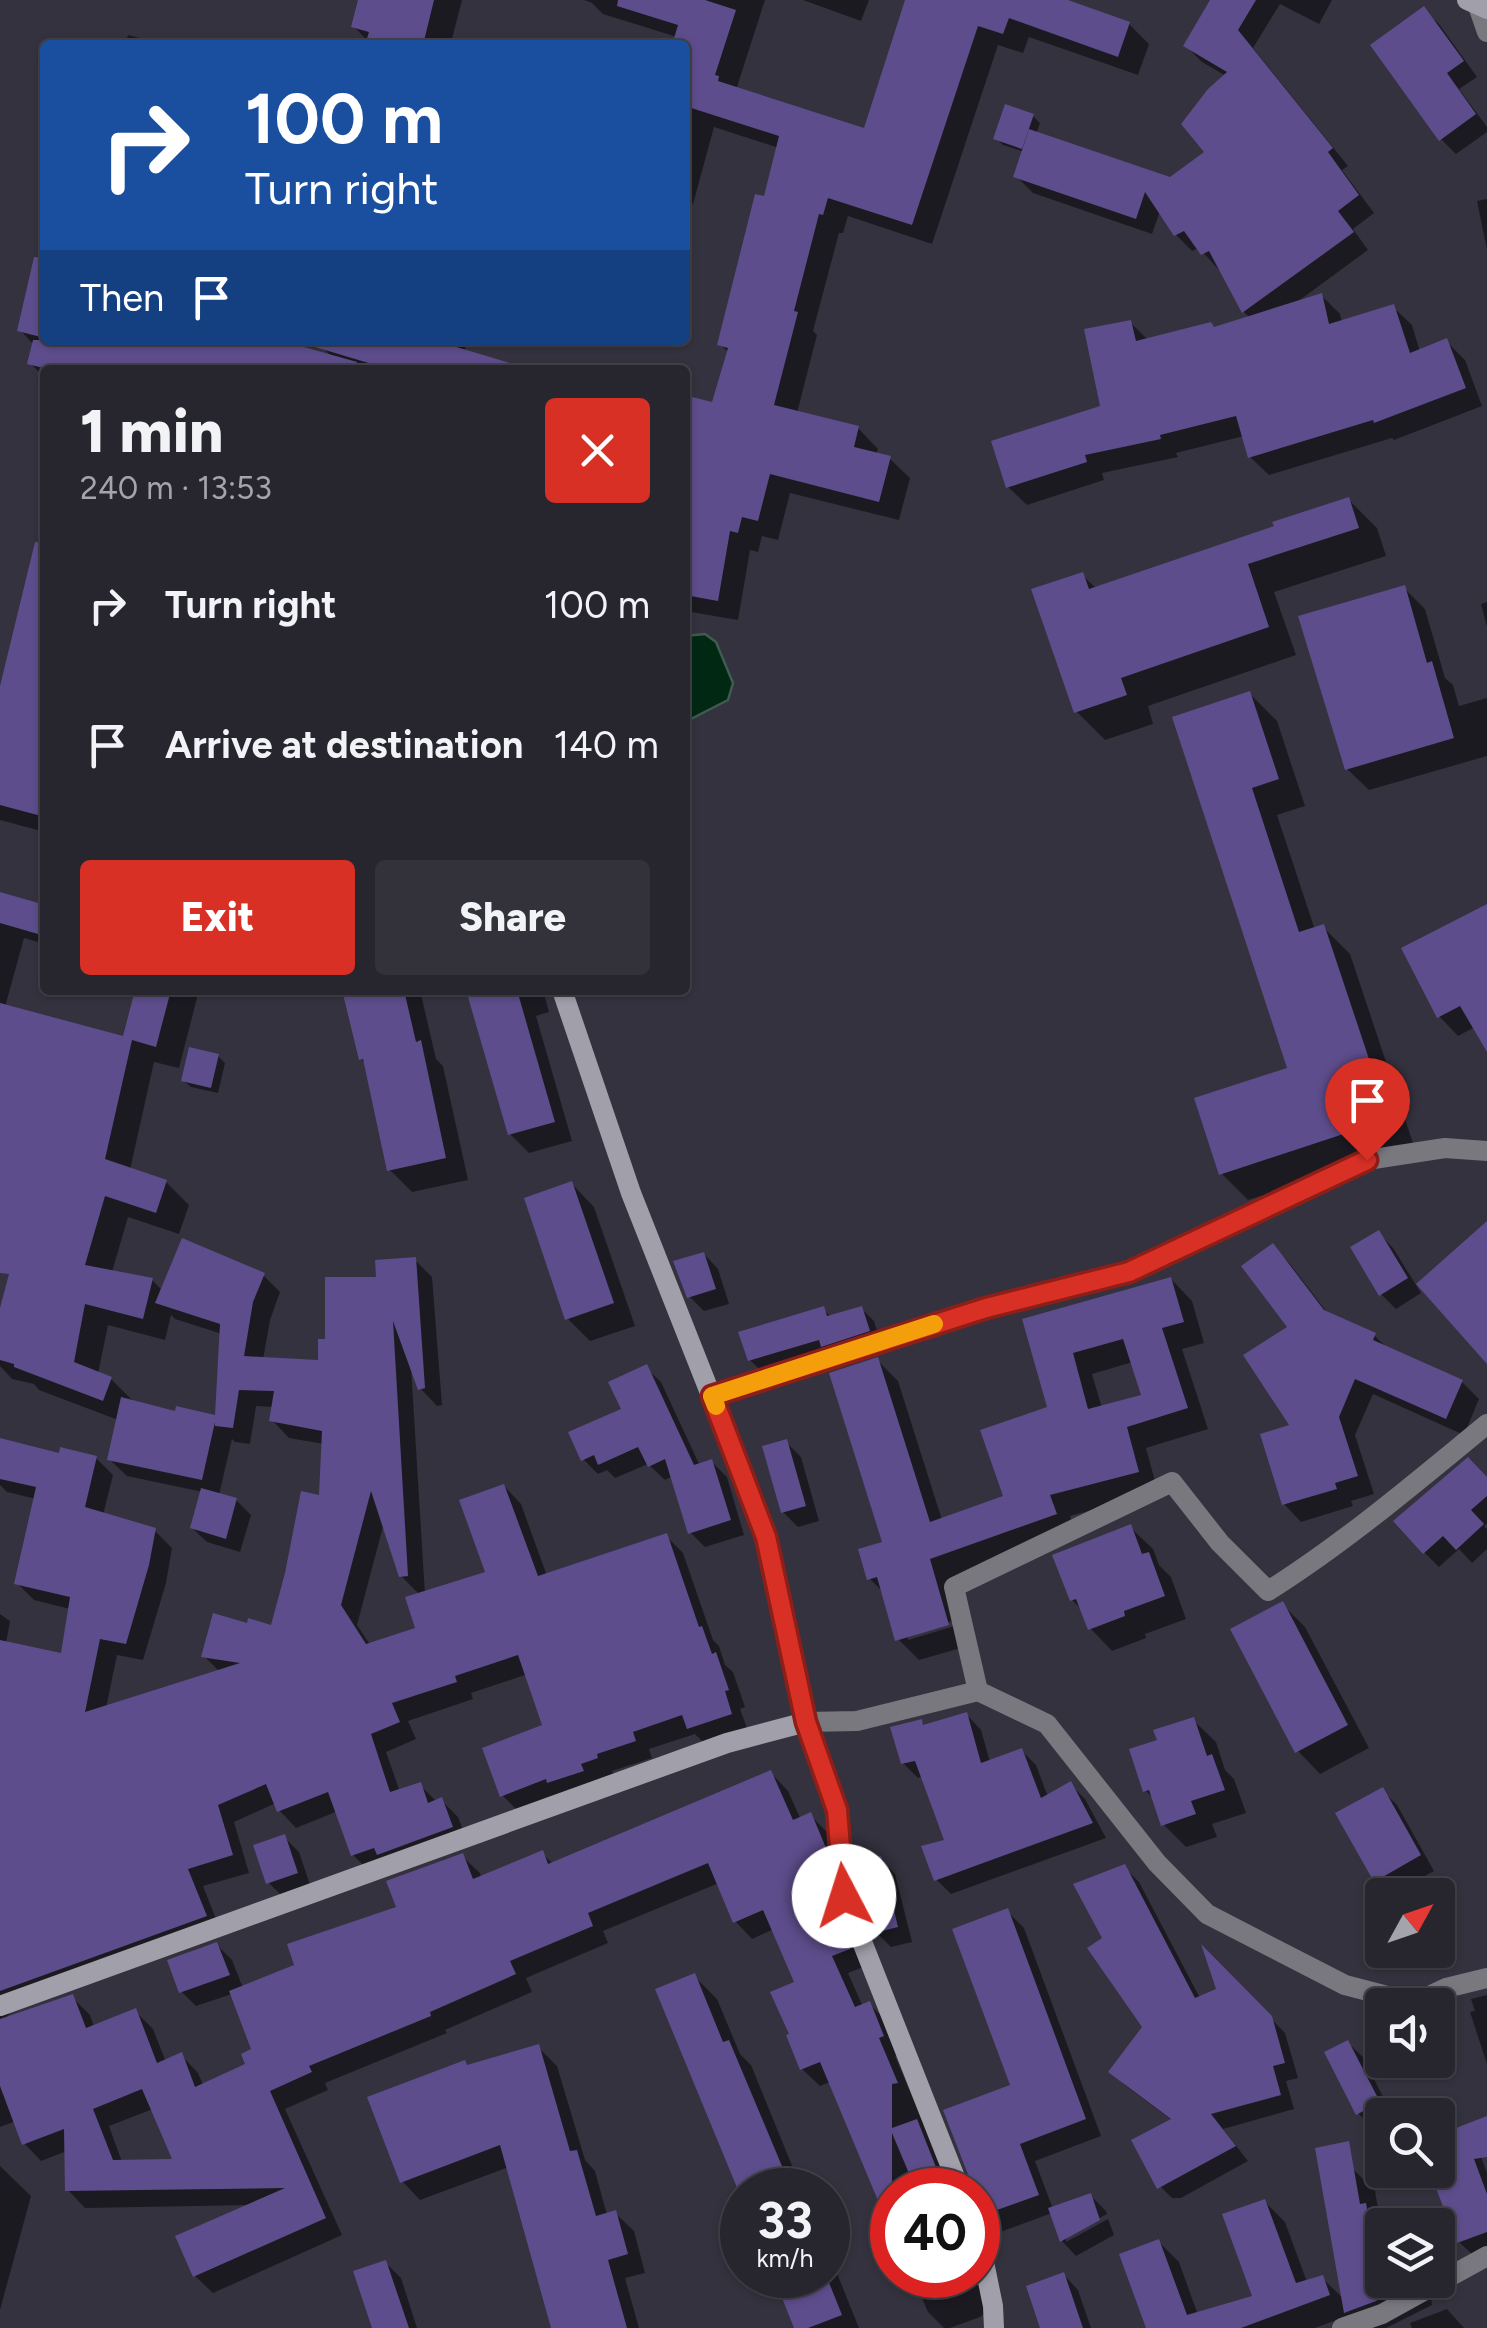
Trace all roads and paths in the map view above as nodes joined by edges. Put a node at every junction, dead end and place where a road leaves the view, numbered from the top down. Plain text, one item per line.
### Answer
1 (1477, 5) edge
2 (1487, 32) edge
3 (564, 995) edge
4 (1487, 1151) edge
5 (712, 1396) junction
6 (1487, 1424) edge
7 (978, 1692) junction
8 (806, 1722) junction
9 (1487, 1978) edge
10 (0, 2006) edge
11 (951, 2168) edge
12 (1487, 2256) edge
13 (991, 2298) edge
14 (994, 2328) edge
15 (1342, 2328) edge

1 - 2 street
3 - 5 street
4 - 5 street
5 - 8 street
6 - 7 street
7 - 8 street
7 - 9 street
8 - 10 street
8 - 11 street
12 - 15 street
13 - 14 street

